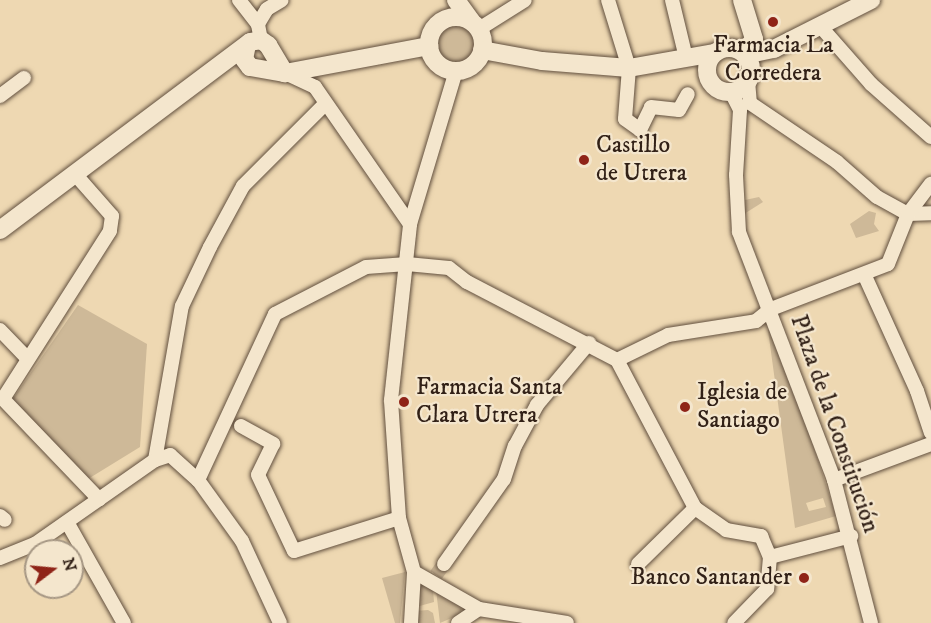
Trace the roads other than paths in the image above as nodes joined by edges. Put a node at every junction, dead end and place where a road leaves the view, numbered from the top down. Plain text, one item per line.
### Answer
1 (239, 0) edge
2 (282, 0) edge
3 (525, 0) edge
4 (608, 0) edge
5 (672, 0) edge
6 (742, 0) edge
7 (871, 0) edge
8 (454, 6) edge
9 (475, 25) junction
10 (821, 27) junction
11 (259, 40) junction
12 (429, 46) junction
13 (774, 49) junction
14 (482, 50) junction
15 (714, 53) junction
16 (745, 54) junction
17 (686, 58) junction
18 (629, 68) junction
19 (260, 69) junction
20 (456, 71) junction
21 (285, 73) junction
22 (707, 73) junction
23 (24, 78) dead end
24 (749, 79) junction
25 (731, 92) junction
26 (688, 94) dead end
27 (0, 96) edge
28 (325, 104) junction
29 (745, 106) junction
30 (931, 137) edge
31 (75, 174) junction
32 (931, 184) edge
33 (931, 213) edge
34 (908, 214) junction
35 (410, 224) junction
36 (0, 230) edge
37 (407, 264) junction
38 (864, 274) junction
39 (771, 309) junction
40 (0, 330) edge
41 (589, 343) junction
42 (28, 359) junction
43 (617, 360) junction
44 (234, 422) junction
45 (931, 433) edge
46 (931, 444) edge
47 (156, 460) junction
48 (198, 480) junction
49 (834, 480) junction
50 (99, 499) junction
51 (695, 508) junction
52 (399, 518) junction
53 (67, 522) junction
54 (851, 536) junction
55 (770, 557) junction
56 (0, 558) edge
57 (638, 564) dead end
58 (414, 572) junction
59 (437, 573) junction
60 (479, 609) junction
61 (124, 623) edge
62 (280, 623) edge
63 (411, 623) edge
64 (458, 623) edge
65 (567, 623) edge
66 (734, 623) edge
67 (871, 623) edge

1 - 11 street
2 - 11 street
3 - 9 street
4 - 18 street
5 - 17 street
6 - 16 street
7 - 10 street
8 - 9 street
8 - 12 street
9 - 14 street
10 - 13 street
10 - 30 street
11 - 19 street
11 - 19 street
11 - 21 street
11 - 31 street
12 - 20 street
12 - 21 street
13 - 16 street
13 - 24 street
14 - 18 street
14 - 20 street
15 - 16 street
15 - 17 street
15 - 22 street
16 - 24 street
17 - 18 street
17 - 22 street
18 - 26 street
19 - 21 street
20 - 35 street
21 - 28 street
22 - 25 street
23 - 27 street
24 - 25 street
24 - 29 street, Plaza de la Constitución
25 - 29 street
28 - 35 street
28 - 47 street
29 - 34 street
29 - 39 street, Plaza de la Constitución
31 - 36 street
31 - 42 street
32 - 34 street
33 - 34 street
34 - 38 street
35 - 37 street
37 - 41 street
37 - 44 street
37 - 52 street
38 - 39 street
38 - 45 street
39 - 43 street
39 - 49 street, Plaza de la Constitución
40 - 42 street
41 - 43 street
41 - 59 street
42 - 50 street
43 - 51 street
44 - 48 street
44 - 52 street
46 - 49 street
47 - 48 street
47 - 50 street
48 - 62 street
49 - 54 street, Plaza de la Constitución
50 - 53 street
51 - 55 street
51 - 57 street
52 - 58 street
53 - 56 street
53 - 61 street
54 - 55 street
54 - 67 street, Plaza de la Constitución
55 - 66 street
58 - 59 street
58 - 63 street
59 - 60 street
60 - 64 street
60 - 65 street

